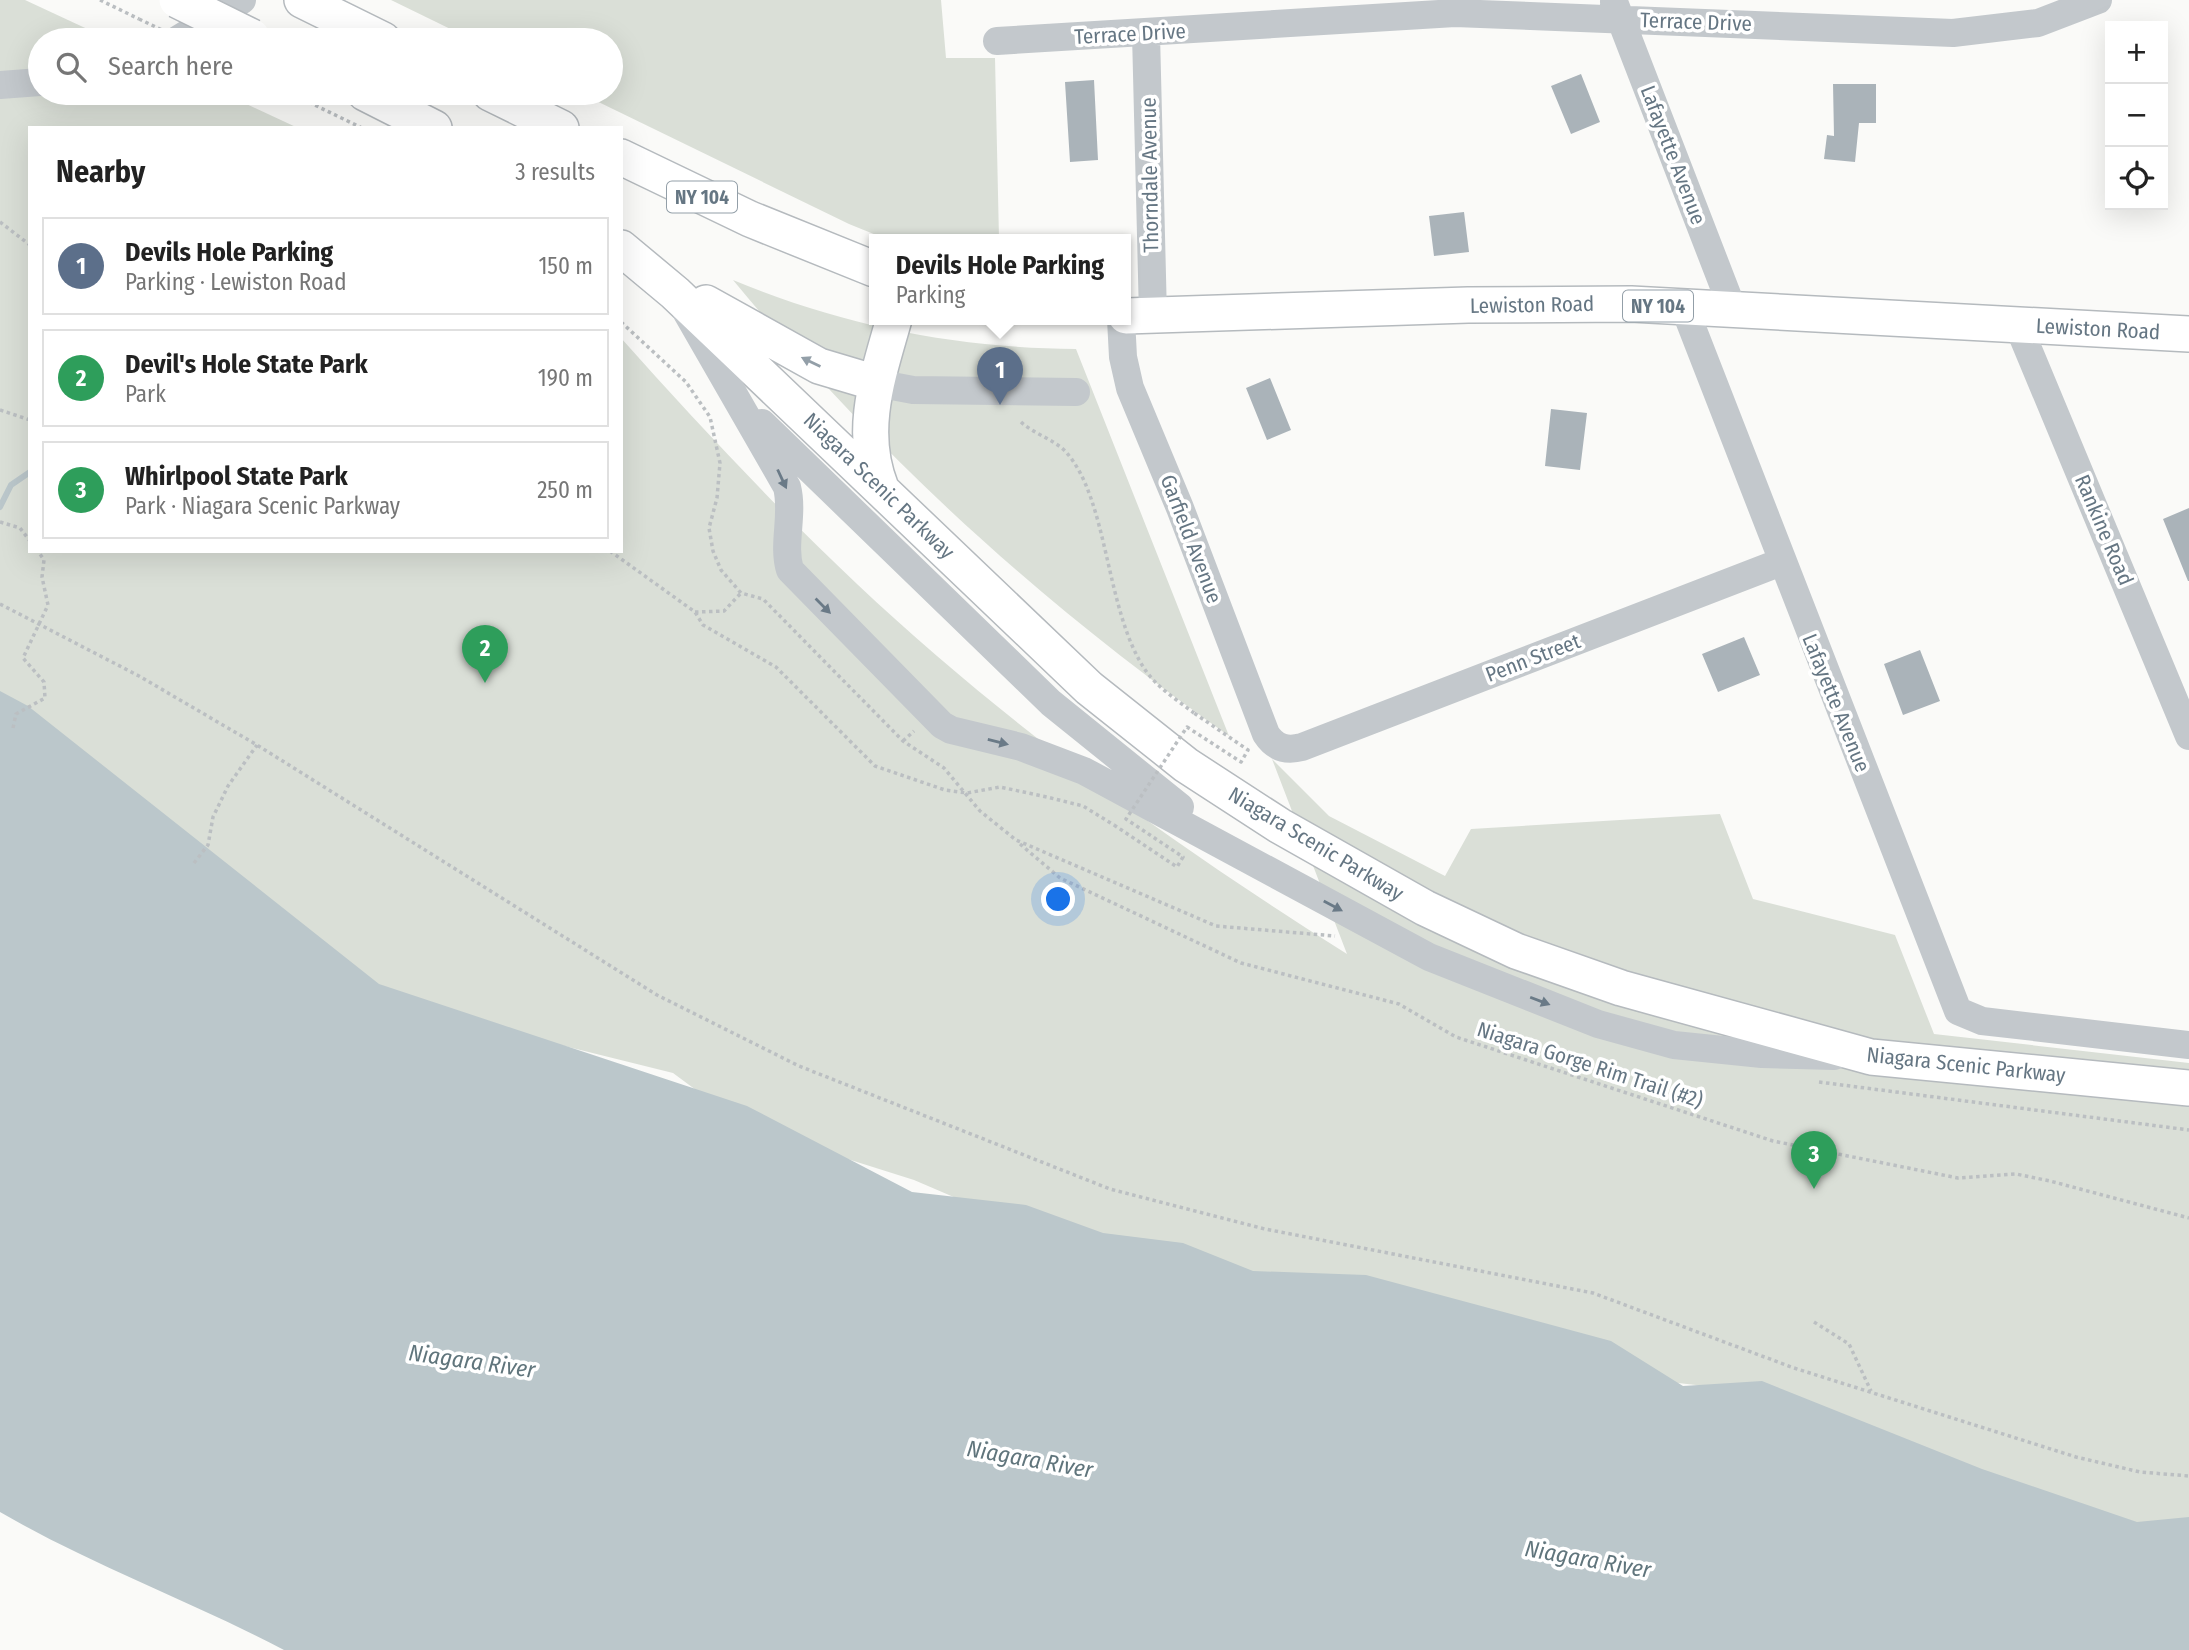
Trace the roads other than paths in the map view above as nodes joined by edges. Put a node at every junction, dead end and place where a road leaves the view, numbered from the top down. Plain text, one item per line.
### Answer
1 (177, 0) edge
2 (242, 0) edge
3 (2098, 0) edge
4 (303, 1) edge
5 (1617, 9) edge
6 (199, 28) edge
7 (233, 28) edge
8 (358, 28) edge
9 (1146, 34) junction
10 (997, 41) dead end
11 (28, 83) edge
12 (0, 85) edge
13 (389, 105) edge
14 (514, 105) edge
15 (430, 126) edge
16 (557, 126) edge
17 (623, 158) edge
18 (633, 258) edge
19 (869, 267) edge
20 (675, 293) junction
21 (1684, 307) junction
22 (1733, 310) junction
23 (1134, 317) edge
24 (892, 325) edge
25 (2018, 325) junction
26 (2189, 334) edge
27 (876, 383) junction
28 (1076, 393) dead end
29 (737, 399) junction
30 (881, 488) junction
31 (1781, 562) junction
32 (2189, 736) edge
33 (1284, 748) joint
34 (1298, 888) junction
35 (2189, 1045) edge
36 (1871, 1057) junction
37 (2189, 1088) edge

1 - 7 main road, bridge
2 - 6 street
3 - 5 street, Terrace Drive
4 - 8 main road
5 - 9 street, Terrace Drive
5 - 22 street, Lafayette Avenue
9 - 10 street, Terrace Drive
9 - 23 street, Thorndale Avenue
11 - 12 street
13 - 15 main road
14 - 16 main road
17 - 19 main road, NY 104
18 - 20 main road, Niagara Scenic Parkway
27 -> 18 main road
20 - 29 street
20 - 30 main road, Niagara Scenic Parkway
21 - 22 main road, Lewiston Road / NY 104
21 - 23 main road, Lewiston Road / NY 104
21 - 31 street, Lafayette Avenue
22 - 25 main road, Lewiston Road / NY 104
23 - 33 street, Garfield Avenue
24 - 27 main road
25 - 26 main road, Lewiston Road / NY 104
25 - 32 street, Rankine Road
27 - 28 street
27 - 30 main road
29 - 34 street
29 -> 34 street
30 - 36 main road, Niagara Scenic Parkway
31 - 33 street, Penn Street
31 - 35 street, Lafayette Avenue
34 -> 36 street
36 - 37 main road, Niagara Scenic Parkway

